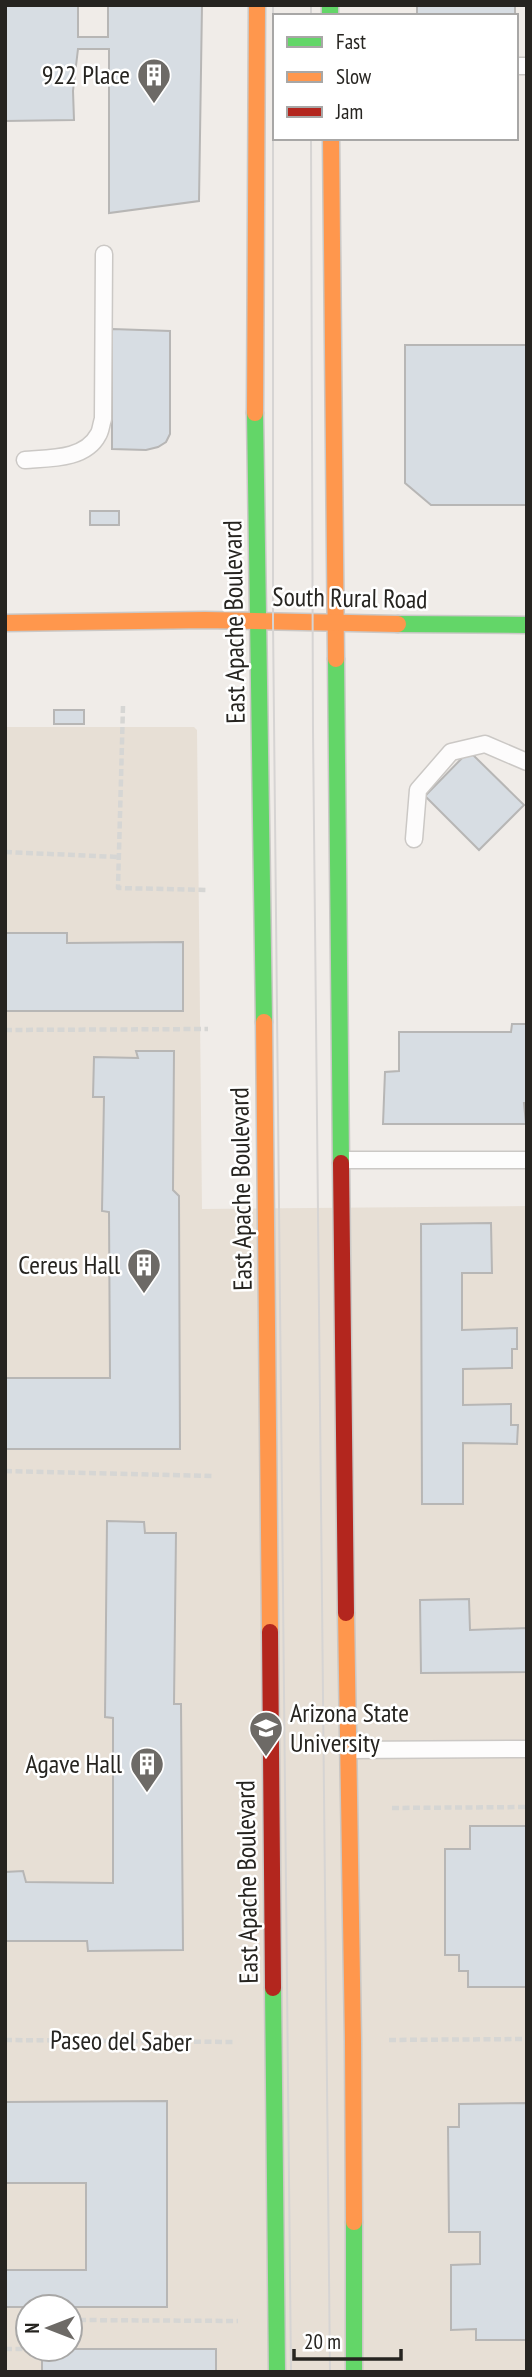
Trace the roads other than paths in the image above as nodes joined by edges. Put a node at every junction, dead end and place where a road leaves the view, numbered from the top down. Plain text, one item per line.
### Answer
1 (257, 5) edge
2 (331, 140) edge
3 (104, 254) dead end
4 (24, 460) dead end
5 (257, 621) junction
6 (5, 623) edge
7 (337, 624) junction
8 (527, 625) edge
9 (527, 762) edge
10 (414, 839) dead end
11 (342, 1160) junction
12 (527, 1160) edge
13 (527, 1749) edge
14 (347, 1750) junction
15 (277, 2372) edge
16 (354, 2372) edge

1 - 5 main road, East Apache Boulevard
2 - 7 main road
3 - 4 lane
5 - 6 main road, South Rural Road
5 - 7 main road, South Rural Road
5 - 15 main road, East Apache Boulevard
7 - 8 main road, South Rural Road
7 - 11 main road
9 - 10 lane
11 - 12 lane
11 - 14 main road
13 - 14 lane
14 - 16 main road

